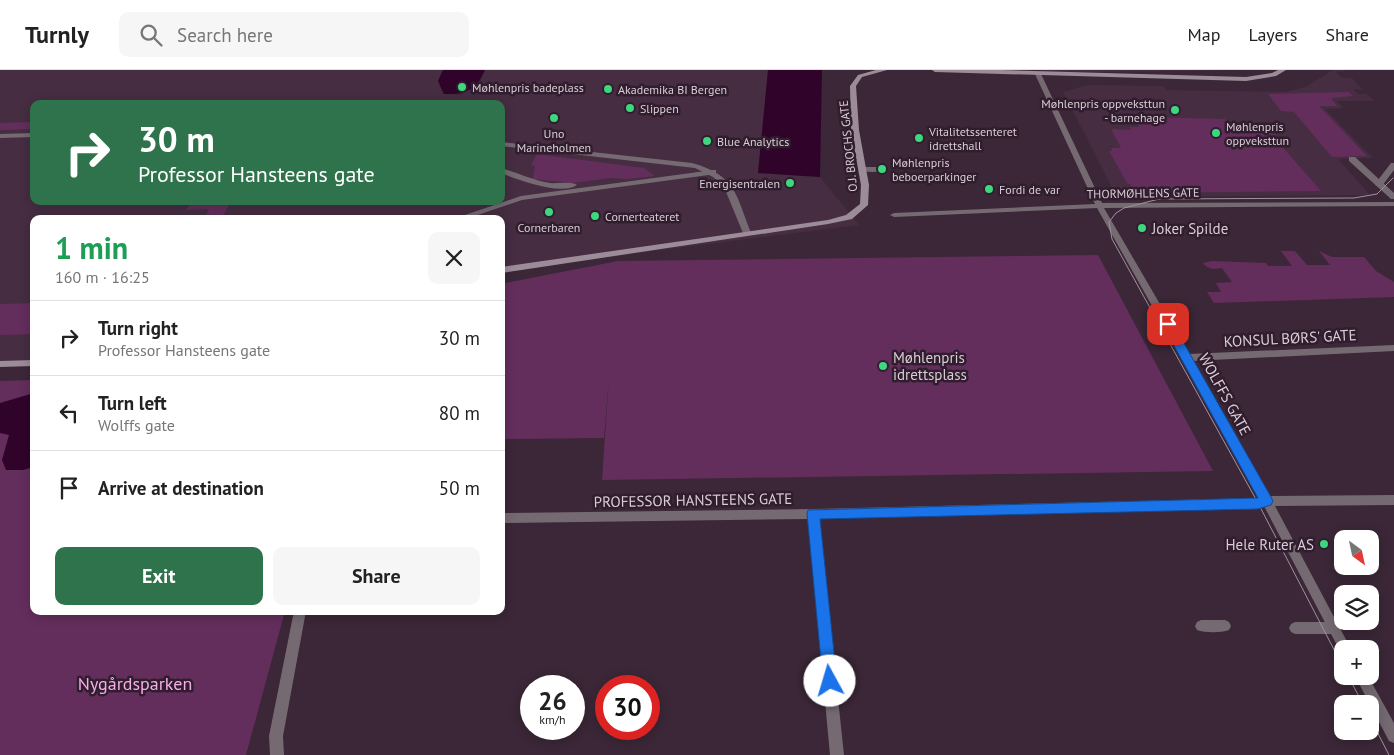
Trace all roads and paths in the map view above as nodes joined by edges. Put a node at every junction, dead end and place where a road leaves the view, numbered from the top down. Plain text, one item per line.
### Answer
1 (884, 70) edge
2 (935, 70) edge
3 (1283, 70) edge
4 (1037, 72) edge
5 (30, 135) edge
6 (0, 136) edge
7 (505, 144) edge
8 (1352, 159) dead end
9 (1394, 165) edge
10 (862, 169) junction
11 (882, 169) dead end
12 (505, 172) edge
13 (712, 172) junction
14 (629, 184) junction
15 (1379, 184) junction
16 (1394, 197) edge
17 (505, 204) edge
18 (1394, 204) edge
19 (503, 205) edge
20 (1100, 207) junction
21 (478, 215) edge
22 (894, 215) dead end
23 (747, 233) junction
24 (505, 269) edge
25 (1394, 348) edge
26 (1187, 358) junction
27 (30, 363) edge
28 (0, 364) edge
29 (1394, 500) edge
30 (1266, 501) junction
31 (813, 514) junction
32 (505, 518) edge
33 (299, 615) edge
34 (1201, 626) dead end
35 (1225, 626) dead end
36 (1295, 628) dead end
37 (1334, 628) joint
38 (1365, 685) edge
39 (1394, 736) edge
40 (277, 755) edge
41 (838, 755) edge

1 - 10 main road, O.J. BROCHS GATE
2 - 4 main road
3 - 4 main road
4 - 20 street, WOLFFS GATE
5 - 6 street
7 - 13 street
8 - 15 street
9 - 15 street
10 - 11 street
10 - 23 main road, O.J. BROCHS GATE
12 - 14 street
13 - 14 street
13 - 23 street
14 - 17 street
15 - 16 street
18 - 20 street, THORMØHLENS GATE
19 - 21 street
20 - 22 street, THORMØHLENS GATE
20 - 26 street, WOLFFS GATE
23 - 24 main road
25 - 26 street, KONSUL BØRS' GATE
26 - 30 street, WOLFFS GATE
27 - 28 main road
29 - 30 street, PROFESSOR HANSTEENS GATE
30 - 31 street, PROFESSOR HANSTEENS GATE
30 - 37 street, WOLFFS GATE
31 - 32 street, PROFESSOR HANSTEENS GATE
31 - 41 street
33 - 40 street
34 - 35 street
36 - 37 street
38 - 39 street

